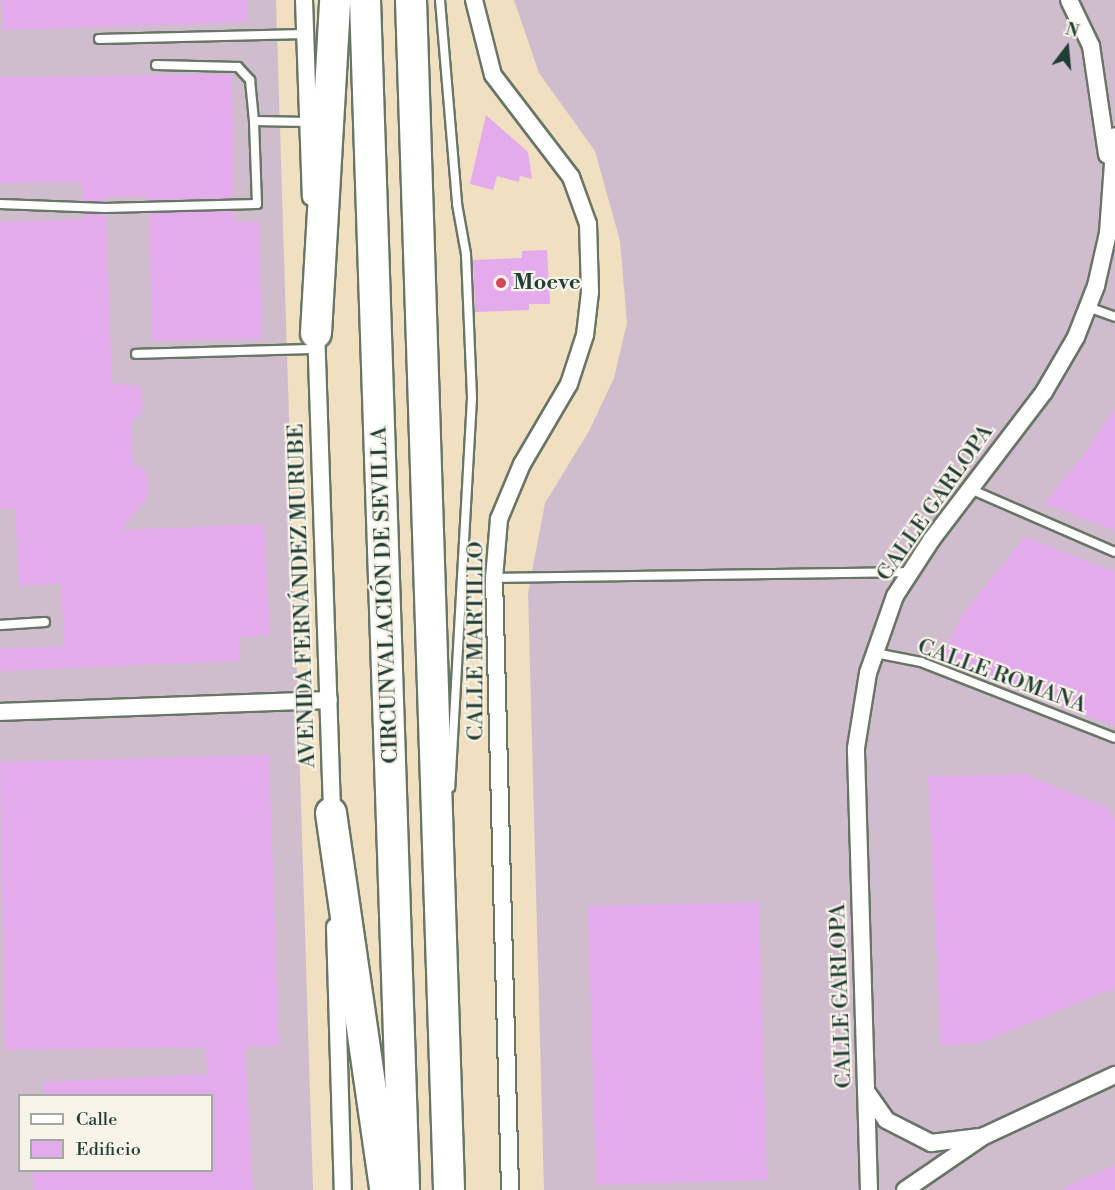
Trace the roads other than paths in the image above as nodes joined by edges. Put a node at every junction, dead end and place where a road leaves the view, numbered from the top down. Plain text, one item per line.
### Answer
1 (304, 0) edge
2 (335, 0) edge
3 (365, 0) edge
4 (411, 0) edge
5 (440, 0) edge
6 (474, 0) edge
7 (1069, 0) edge
8 (305, 34) junction
9 (99, 39) dead end
10 (156, 65) dead end
11 (254, 121) junction
12 (308, 122) junction
13 (1115, 136) edge
14 (1111, 186) junction
15 (0, 204) edge
16 (1088, 307) junction
17 (1115, 317) edge
18 (316, 341) junction
19 (136, 354) dead end
20 (970, 489) junction
21 (1115, 552) edge
22 (911, 572) junction
23 (494, 578) junction
24 (45, 622) dead end
25 (0, 625) edge
26 (875, 653) junction
27 (328, 700) junction
28 (0, 712) edge
29 (1115, 738) edge
30 (449, 800) dead end
31 (448, 811) dead end
32 (331, 813) junction
33 (440, 901) junction
34 (1115, 1075) edge
35 (866, 1090) junction
36 (984, 1136) junction
37 (343, 1190) edge
38 (385, 1190) edge
39 (404, 1190) edge
40 (449, 1190) edge
41 (510, 1190) edge
42 (869, 1190) edge
43 (905, 1190) edge

1 - 8 street, AVENIDA FERNÁNDEZ MURUBE
2 - 18 highway
3 - 39 highway, CIRCUNVALACIÓN DE SEVILLA
4 - 33 highway, CIRCUNVALACIÓN DE SEVILLA
5 - 30 lane
6 - 23 street, CALLE MARTILLO
7 - 14 street, CALLE GARLOPA
8 - 9 lane
8 - 12 street, AVENIDA FERNÁNDEZ MURUBE
10 - 11 lane
11 - 12 lane
11 - 15 lane
12 - 18 street, AVENIDA FERNÁNDEZ MURUBE
13 - 14 street, CALLE GARLOPA
14 - 16 street, CALLE GARLOPA
16 - 17 lane
16 - 20 street, CALLE GARLOPA
18 - 19 lane
18 - 27 street, AVENIDA FERNÁNDEZ MURUBE
20 - 21 lane
20 - 22 street, CALLE GARLOPA
22 - 23 lane
22 - 26 street, CALLE GARLOPA
23 - 41 street, CALLE MARTILLO
24 - 25 lane
26 - 29 lane, CALLE ROMANA
26 - 35 street, CALLE GARLOPA
27 - 28 street
27 - 32 street, AVENIDA FERNÁNDEZ MURUBE
31 - 33 lane
32 - 37 street, AVENIDA FERNÁNDEZ MURUBE
32 - 38 highway
33 - 40 highway, CIRCUNVALACIÓN DE SEVILLA
34 - 36 street
35 - 36 street
35 - 42 street, CALLE GARLOPA
36 - 43 street

